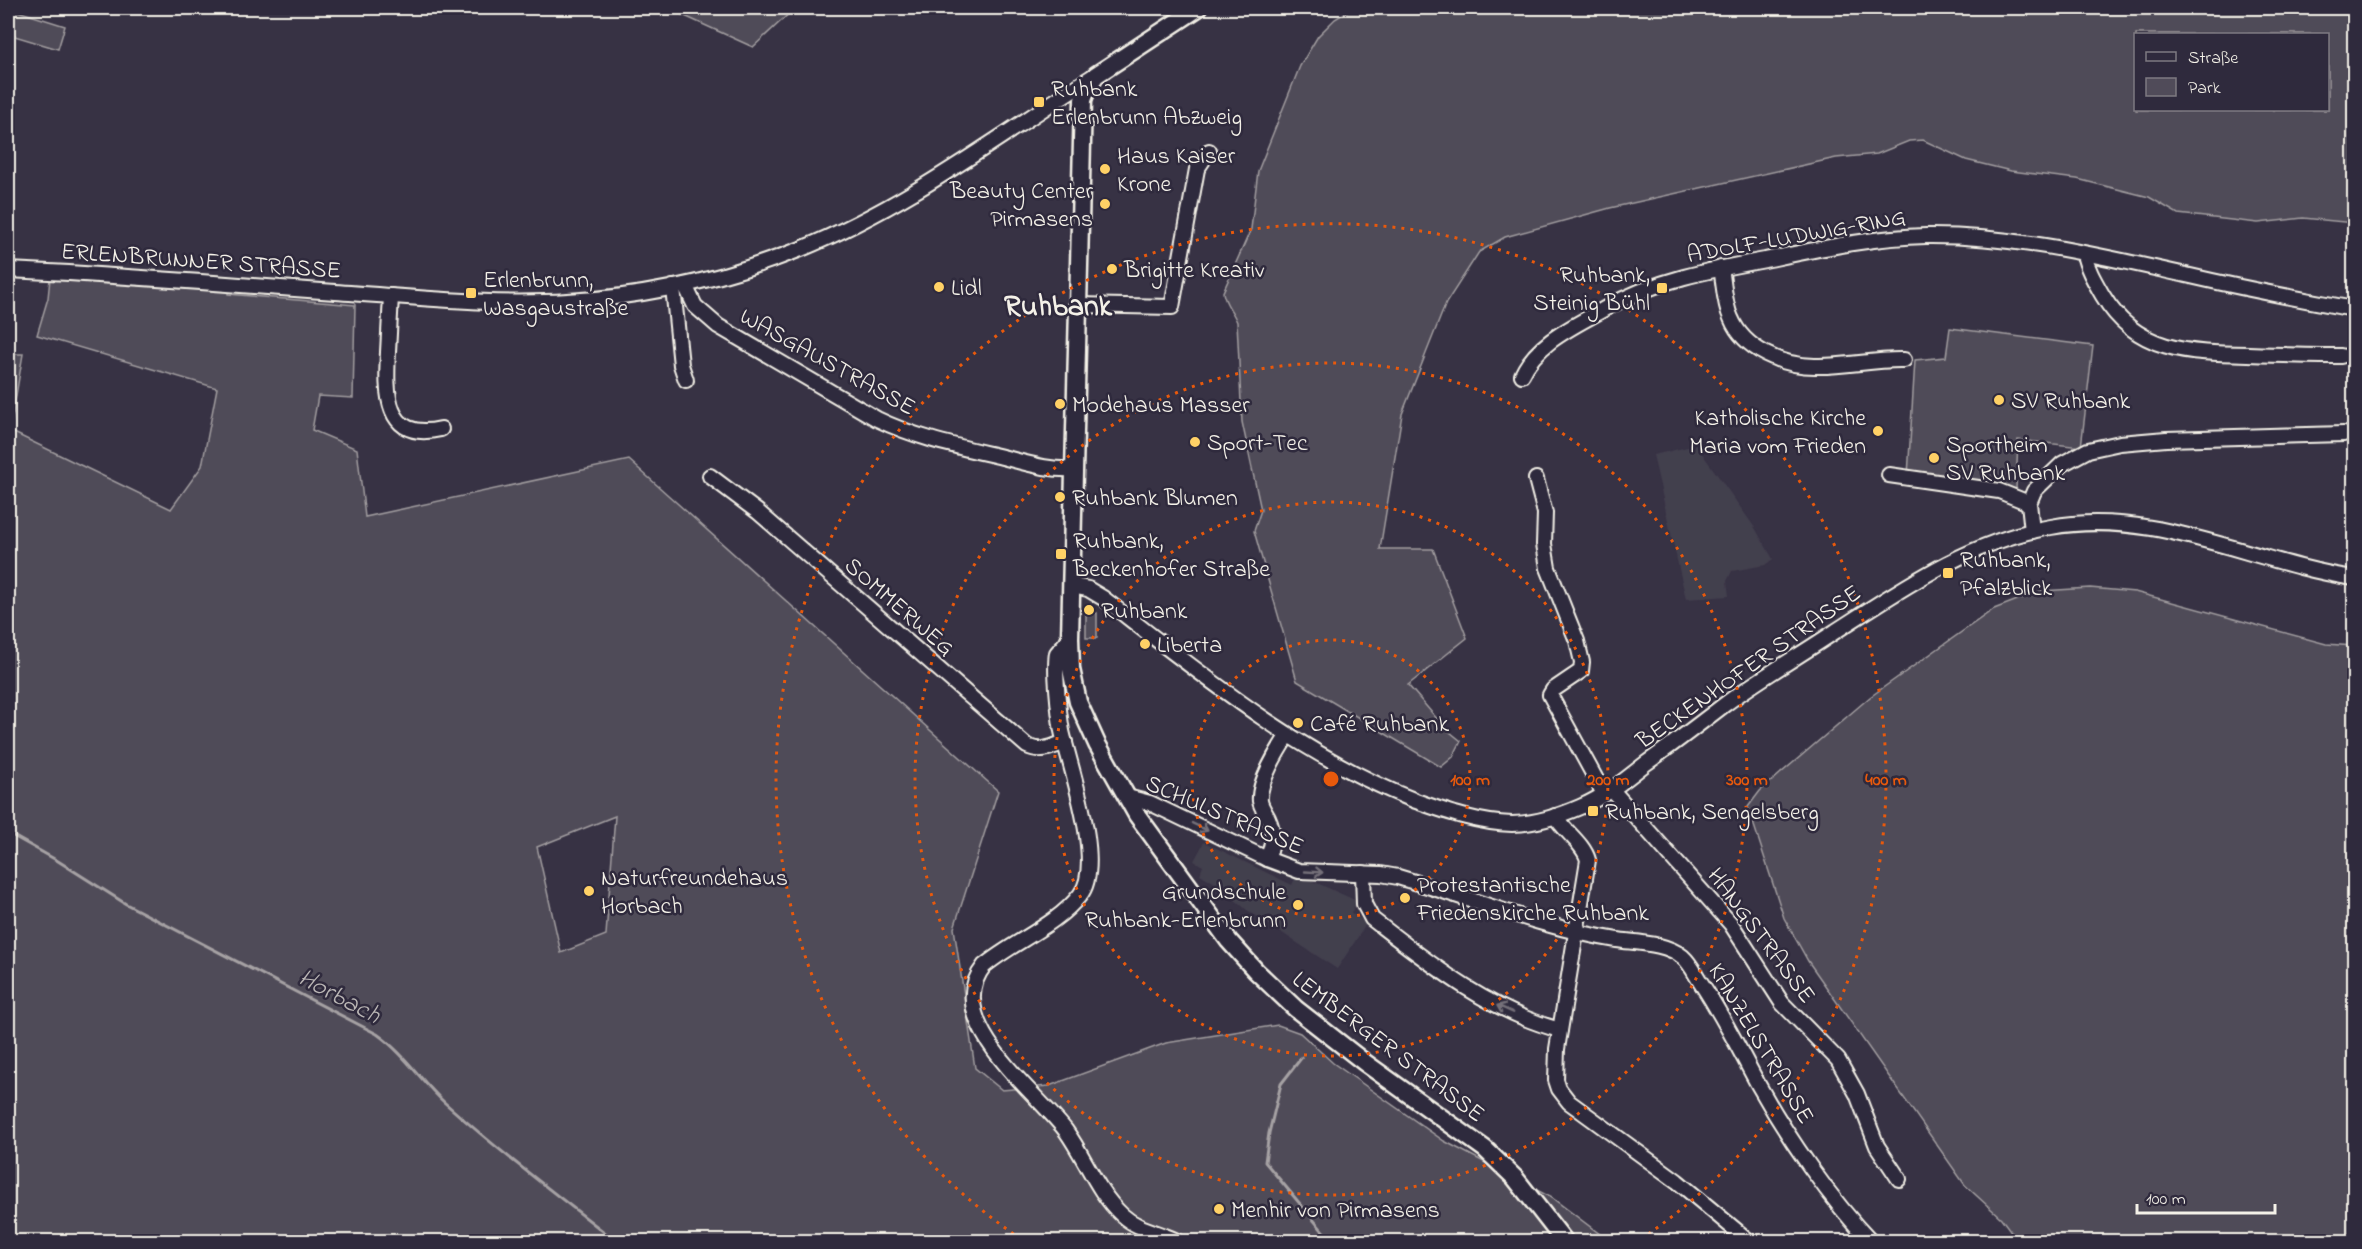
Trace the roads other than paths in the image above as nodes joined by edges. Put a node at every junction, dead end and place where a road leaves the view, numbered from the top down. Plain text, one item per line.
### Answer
1 (1198, 8) edge
2 (1096, 75) junction
3 (1059, 98) junction
4 (1083, 100) junction
5 (1209, 151) dead end
6 (2084, 254) junction
7 (1721, 268) junction
8 (8, 270) edge
9 (679, 286) junction
10 (391, 296) junction
11 (1078, 305) junction
12 (2355, 309) edge
13 (2341, 356) dead end
14 (1904, 360) dead end
15 (1522, 375) dead end
16 (686, 380) dead end
17 (441, 429) dead end
18 (2344, 434) dead end
19 (1075, 469) junction
20 (1889, 475) dead end
21 (710, 476) dead end
22 (1536, 479) dead end
23 (2029, 503) junction
24 (2032, 531) junction
25 (2355, 578) edge
26 (1072, 586) junction
27 (1070, 639) junction
28 (1288, 735) junction
29 (1065, 742) junction
30 (1608, 791) junction
31 (1127, 797) junction
32 (1555, 816) junction
33 (1267, 860) junction
34 (1363, 873) junction
35 (1575, 931) junction
36 (1560, 1030) junction
37 (1899, 1179) dead end
38 (1179, 1242) edge
39 (1565, 1242) edge
40 (1750, 1242) edge
41 (1871, 1242) edge

1 - 2 main road, LEMBERGER STRASSE
2 - 3 street, ERLENBRUNNER STRASSE
2 - 4 main road, LEMBERGER STRASSE
3 - 4 street
3 - 9 street, ERLENBRUNNER STRASSE
4 - 11 main road, LEMBERGER STRASSE
5 - 11 street
6 - 7 street, ADOLF-LUDWIG-RING
6 - 12 street, ADOLF-LUDWIG-RING
6 - 13 street
7 - 14 street
7 - 15 street, ADOLF-LUDWIG-RING
8 - 10 street, ERLENBRUNNER STRASSE
9 - 10 street, ERLENBRUNNER STRASSE
9 - 16 street
9 - 19 street, WASGAUSTRASSE
10 - 17 street
11 - 19 main road, LEMBERGER STRASSE
18 - 23 street
19 - 26 main road, LEMBERGER STRASSE
20 - 23 street
21 - 29 street, SOMMERWEG
22 - 30 street, HANGSTRASSE
23 - 24 street
24 - 25 street
24 - 30 street, BECKENHOFER STRASSE
26 - 27 main road, LEMBERGER STRASSE
26 - 28 street, BECKENHOFER STRASSE
27 - 29 street
27 - 31 main road, LEMBERGER STRASSE
28 - 32 street, BECKENHOFER STRASSE
28 - 33 street
29 - 38 street
30 - 32 street, BECKENHOFER STRASSE
30 - 37 street, HANGSTRASSE
31 -> 33 street, SCHULSTRASSE
31 - 39 main road, LEMBERGER STRASSE
32 - 35 street
33 -> 34 street, SCHULSTRASSE
34 - 35 street, SCHULSTRASSE
36 -> 34 street
35 - 36 street
35 - 41 street, KANZELSTRASSE
36 - 40 street

